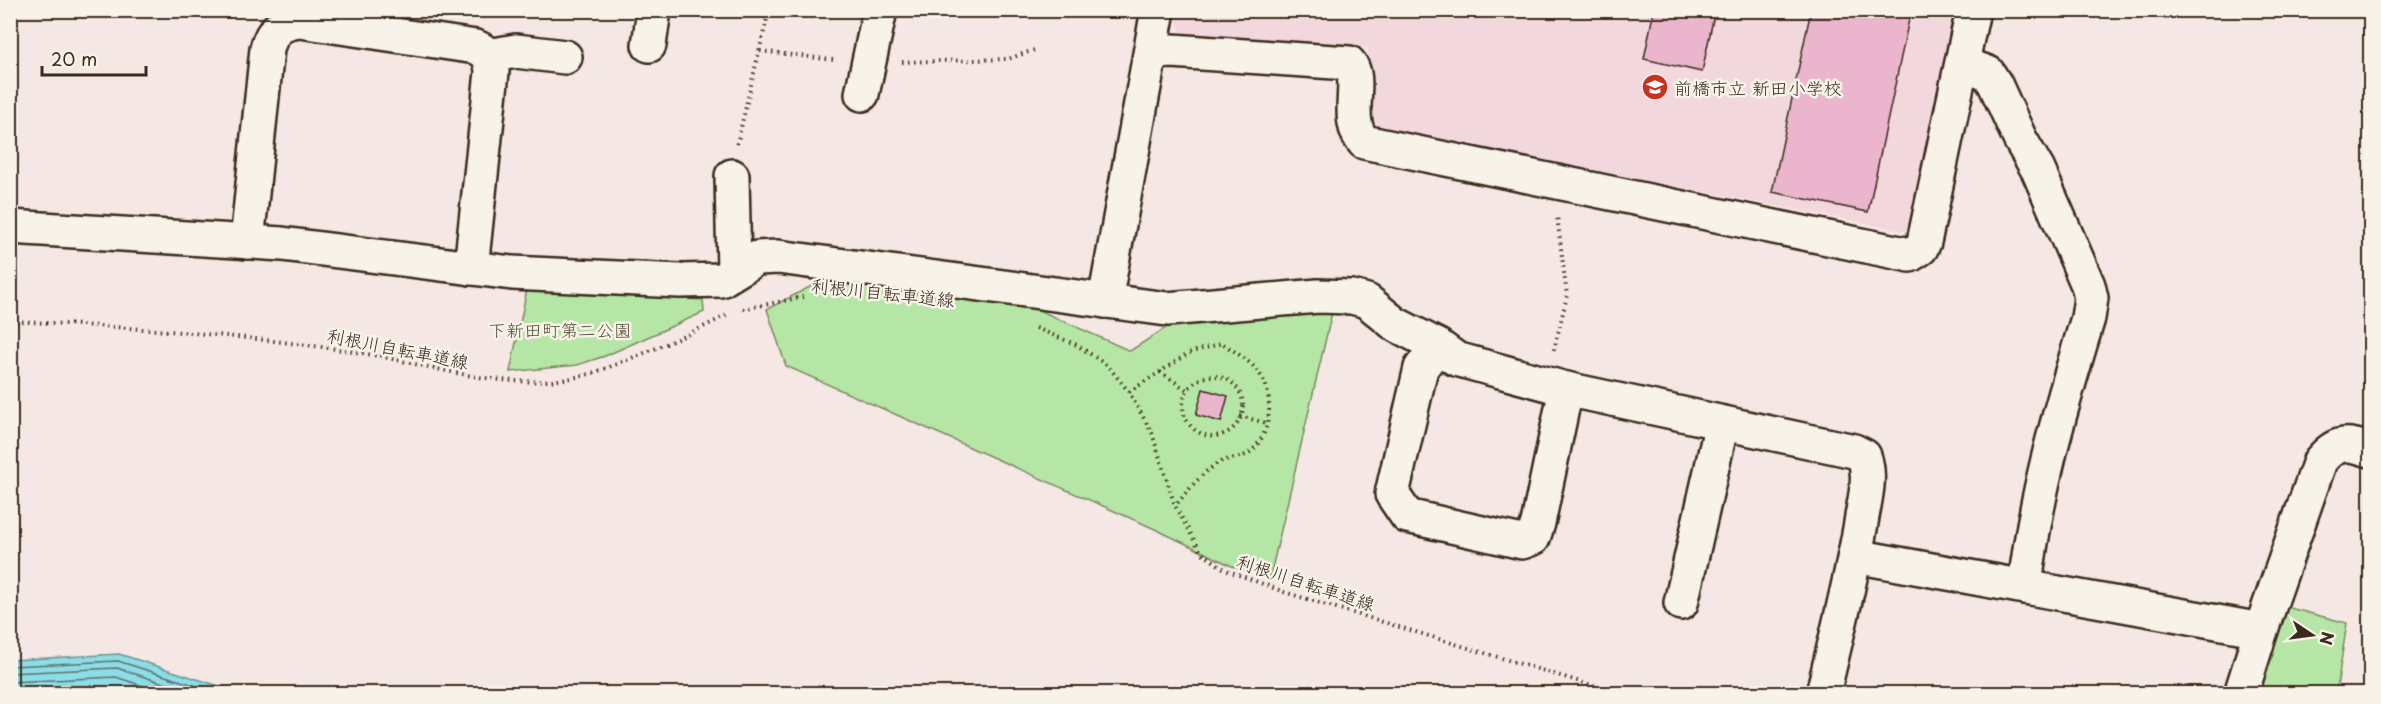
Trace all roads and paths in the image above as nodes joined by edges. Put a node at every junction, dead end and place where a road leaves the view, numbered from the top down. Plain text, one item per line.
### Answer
1 (654, 10) edge
2 (769, 10) edge
3 (880, 10) edge
4 (1158, 10) edge
5 (1973, 10) edge
6 (649, 45) dead end
7 (1037, 50) dead end
8 (760, 51) junction
9 (1151, 52) junction
10 (489, 56) junction
11 (565, 57) dead end
12 (1963, 64) junction
13 (865, 79) junction
14 (732, 176) joint
15 (1552, 182) junction
16 (10, 227) edge
17 (247, 242) junction
18 (471, 268) junction
19 (734, 271) junction
20 (806, 296) dead end
21 (1105, 301) junction
22 (10, 321) edge
23 (1033, 327) dead end
24 (1438, 346) junction
25 (1160, 372) junction
26 (1556, 386) junction
27 (1187, 390) junction
28 (1129, 392) junction
29 (1240, 417) junction
30 (1266, 423) junction
31 (1722, 423) junction
32 (2370, 450) edge
33 (1175, 506) junction
34 (1855, 556) junction
35 (2025, 587) junction
36 (1681, 603) dead end
37 (2261, 630) junction
38 (1620, 693) edge
39 (1823, 693) edge
40 (2241, 693) edge

1 - 6 street
2 - 8 path
3 - 13 street
4 - 9 street
5 - 12 street
7 - 13 path
8 - 13 path
8 - 14 path
9 - 15 street
9 - 21 street
10 - 11 street
10 - 17 street
10 - 18 street
12 - 15 street
12 - 35 street
14 - 19 street
15 - 26 path
16 - 17 street
17 - 18 street
18 - 19 street
19 - 21 street
20 - 22 path, 利根川自転車道線
21 - 24 street
23 - 28 path, 利根川自転車道線
24 - 26 street
24 - 26 street
25 - 27 path
25 - 28 path
25 - 30 path
26 - 31 street
27 - 29 path
27 - 29 path
28 - 33 path, 利根川自転車道線
29 - 30 path
30 - 33 path
31 - 34 street
31 - 36 street
32 - 37 street
33 - 38 path, 利根川自転車道線
34 - 35 street
34 - 39 street
35 - 37 street
37 - 40 street

